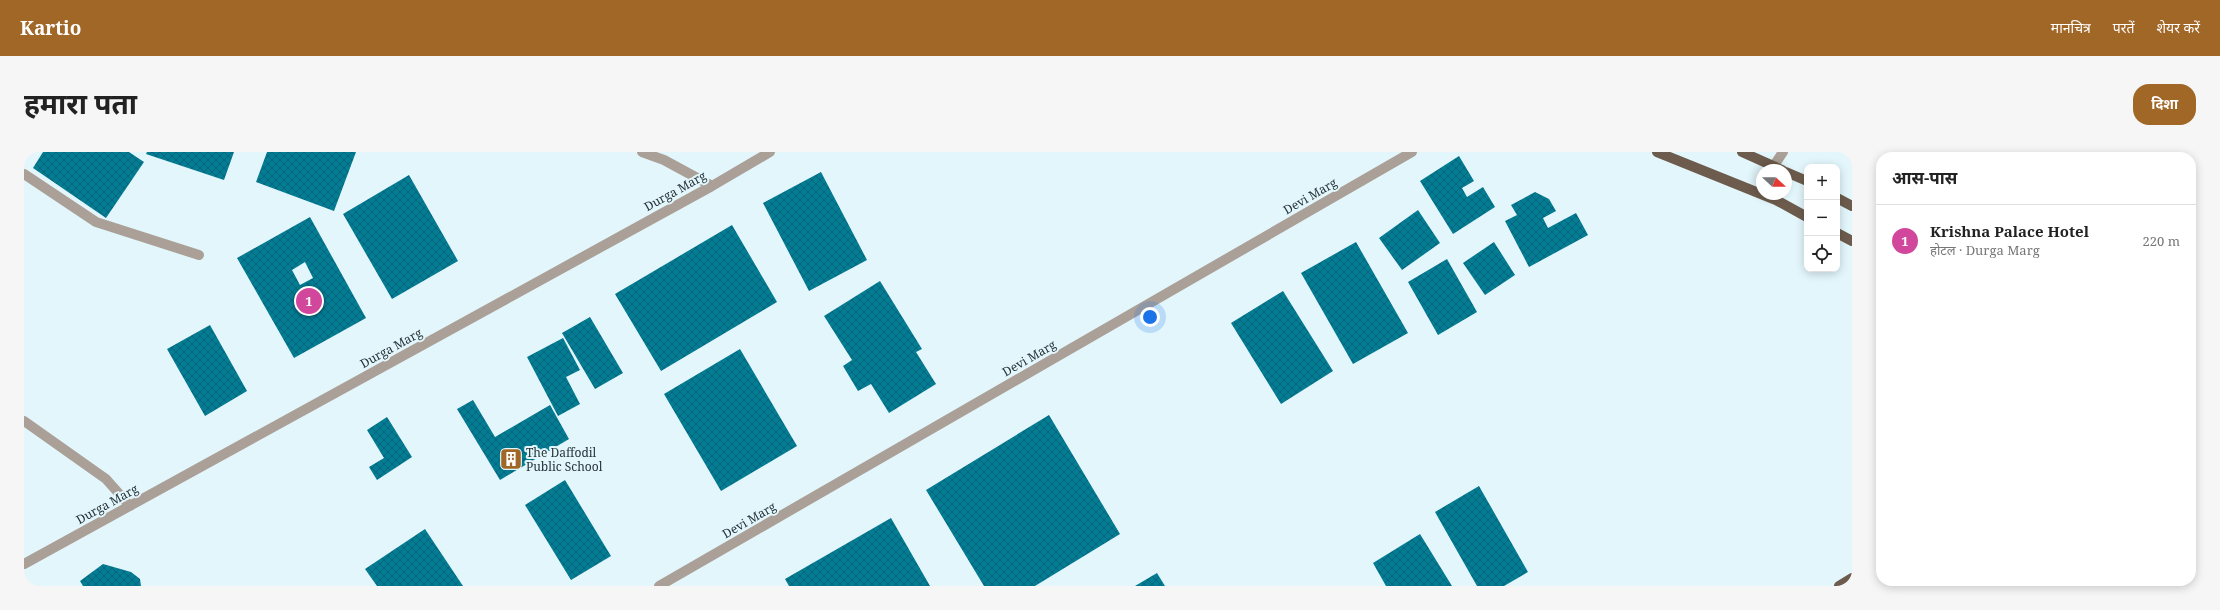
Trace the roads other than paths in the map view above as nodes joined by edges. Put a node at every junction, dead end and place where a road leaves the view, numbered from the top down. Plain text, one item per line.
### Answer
1 (642, 152) edge
2 (770, 152) edge
3 (1412, 152) edge
4 (1657, 152) edge
5 (1742, 152) edge
6 (1783, 152) edge
7 (1765, 164) edge
8 (1777, 164) edge
9 (24, 174) edge
10 (1792, 175) edge
11 (1804, 180) edge
12 (712, 186) junction
13 (1756, 189) edge
14 (1777, 200) edge
15 (1840, 200) edge
16 (1852, 206) edge
17 (1804, 215) edge
18 (1840, 235) edge
19 (1852, 242) edge
20 (199, 255) dead end
21 (24, 421) edge
22 (130, 506) junction
23 (24, 564) edge
24 (1852, 578) edge
25 (659, 586) edge
26 (1839, 586) edge

1 - 12 street
2 - 12 street, Durga Marg
3 - 25 street, Devi Marg
4 - 13 main road
5 - 7 main road
6 - 8 street
9 - 20 street
10 - 11 main road
12 - 22 street, Durga Marg
14 - 17 main road
15 - 16 main road
18 - 19 main road
21 - 22 street
22 - 23 street, Durga Marg
24 - 26 main road

